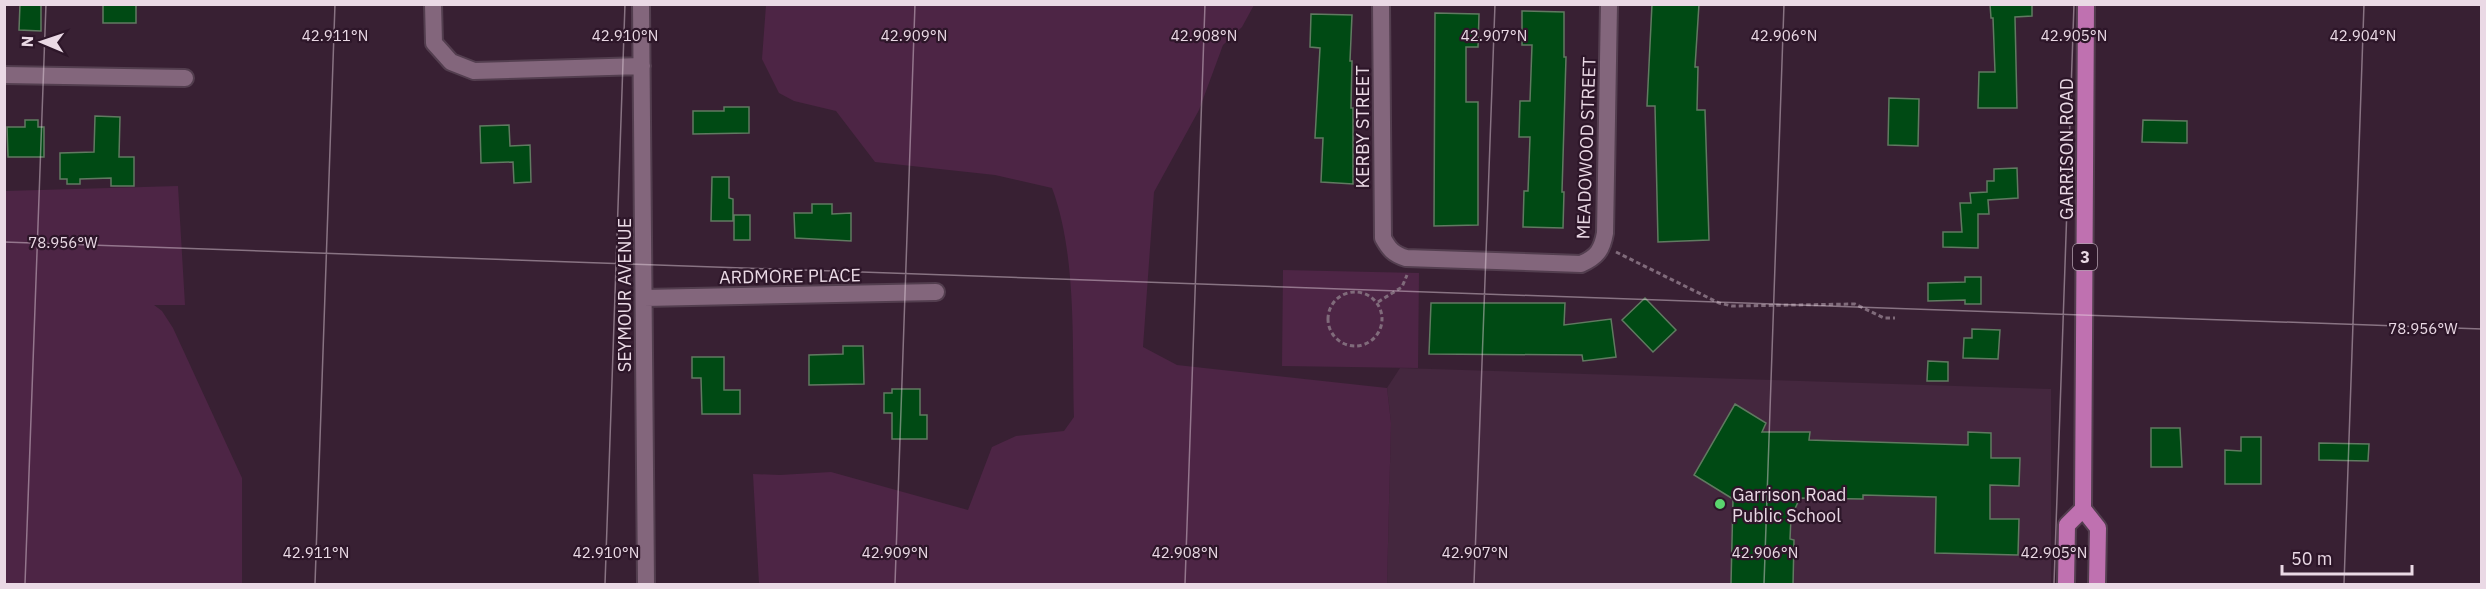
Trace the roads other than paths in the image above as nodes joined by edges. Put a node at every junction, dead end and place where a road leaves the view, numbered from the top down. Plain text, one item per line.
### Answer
1 (434, 4) edge
2 (641, 4) edge
3 (1381, 4) edge
4 (1609, 4) edge
5 (2086, 4) edge
6 (642, 66) junction
7 (4, 75) edge
8 (185, 78) dead end
9 (1388, 247) joint
10 (936, 292) dead end
11 (644, 298) junction
12 (2083, 509) junction
13 (646, 585) edge
14 (2066, 585) edge
15 (2097, 585) edge

1 - 6 street
2 - 6 street, SEYMOUR AVENUE
3 - 9 street, KERBY STREET
4 - 9 street, MEADOWOOD STREET
5 - 12 main road, GARRISON ROAD / 3
6 - 11 street, SEYMOUR AVENUE
7 - 8 street
10 - 11 street, ARDMORE PLACE
11 - 13 street, SEYMOUR AVENUE
12 - 14 main road
12 - 15 main road

